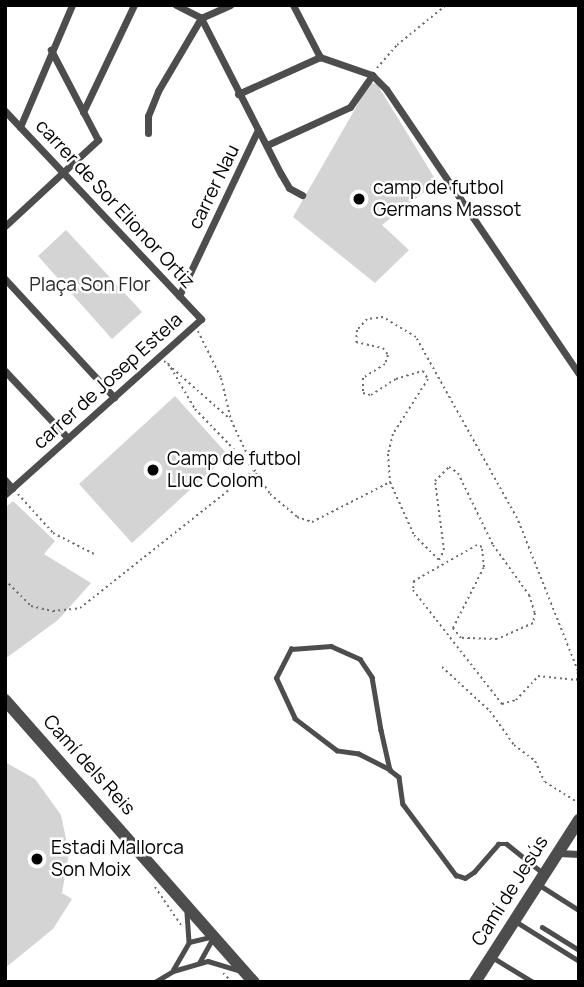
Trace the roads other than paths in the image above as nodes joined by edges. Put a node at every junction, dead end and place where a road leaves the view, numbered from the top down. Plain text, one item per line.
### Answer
1 (72, 5) edge
2 (134, 5) edge
3 (176, 5) edge
4 (230, 5) edge
5 (293, 5) edge
6 (201, 18) junction
7 (51, 50) junction
8 (320, 57) junction
9 (372, 75) junction
10 (238, 94) junction
11 (5, 111) edge
12 (83, 112) junction
13 (20, 127) junction
14 (258, 130) junction
15 (148, 134) dead end
16 (267, 145) junction
17 (64, 173) junction
18 (302, 195) dead end
19 (5, 226) edge
20 (5, 279) edge
21 (179, 296) junction
22 (198, 321) joint
23 (5, 371) edge
24 (579, 374) edge
25 (114, 397) junction
26 (68, 438) junction
27 (5, 480) edge
28 (12, 488) junction
29 (5, 494) edge
30 (5, 700) edge
31 (390, 770) junction
32 (577, 829) edge
33 (558, 853) junction
34 (579, 854) edge
35 (540, 878) junction
36 (181, 899) junction
37 (579, 909) edge
38 (514, 920) junction
39 (542, 927) dead end
40 (214, 936) junction
41 (189, 942) junction
42 (579, 950) edge
43 (492, 956) junction
44 (579, 961) edge
45 (198, 964) junction
46 (173, 971) junction
47 (251, 978) edge
48 (155, 982) edge
49 (475, 982) edge
50 (533, 982) edge

1 - 7 street
2 - 12 street
3 - 6 street
4 - 6 street
5 - 8 street
6 - 10 street
6 - 15 street
7 - 12 street
7 - 13 street
8 - 9 street
8 - 10 street
9 - 16 street
9 - 24 street
10 - 14 street
11 - 13 street, carrer de Sor Elionor Ortiz
12 - 17 street
13 - 17 street, carrer de Sor Elionor Ortiz
14 - 16 street
14 - 21 street, carrer Nau
16 - 18 street
17 - 19 street
17 - 21 street, carrer de Sor Elionor Ortiz
20 - 25 street
21 - 22 street, carrer de Sor Elionor Ortiz
22 - 25 street, carrer de Josep Estela
23 - 26 street
25 - 26 street, carrer de Josep Estela
26 - 28 street, carrer de Josep Estela
27 - 28 street
28 - 29 street, carrer de Josep Estela
30 - 36 street, Camí dels Reis
31 - 31 lane
31 - 35 lane
32 - 33 street, Camí de Jesús
33 - 34 street
33 - 35 street, Camí de Jesús
35 - 37 lane
35 - 38 street, Camí de Jesús
36 - 40 street, Camí dels Reis
36 - 41 lane
38 - 43 street, Camí de Jesús
38 - 44 lane
39 - 42 lane
40 - 41 lane
40 - 45 lane
40 - 47 street, Camí dels Reis
41 - 46 lane
43 - 49 street, Camí de Jesús
43 - 50 lane
45 - 46 lane
45 - 47 lane
46 - 48 lane

